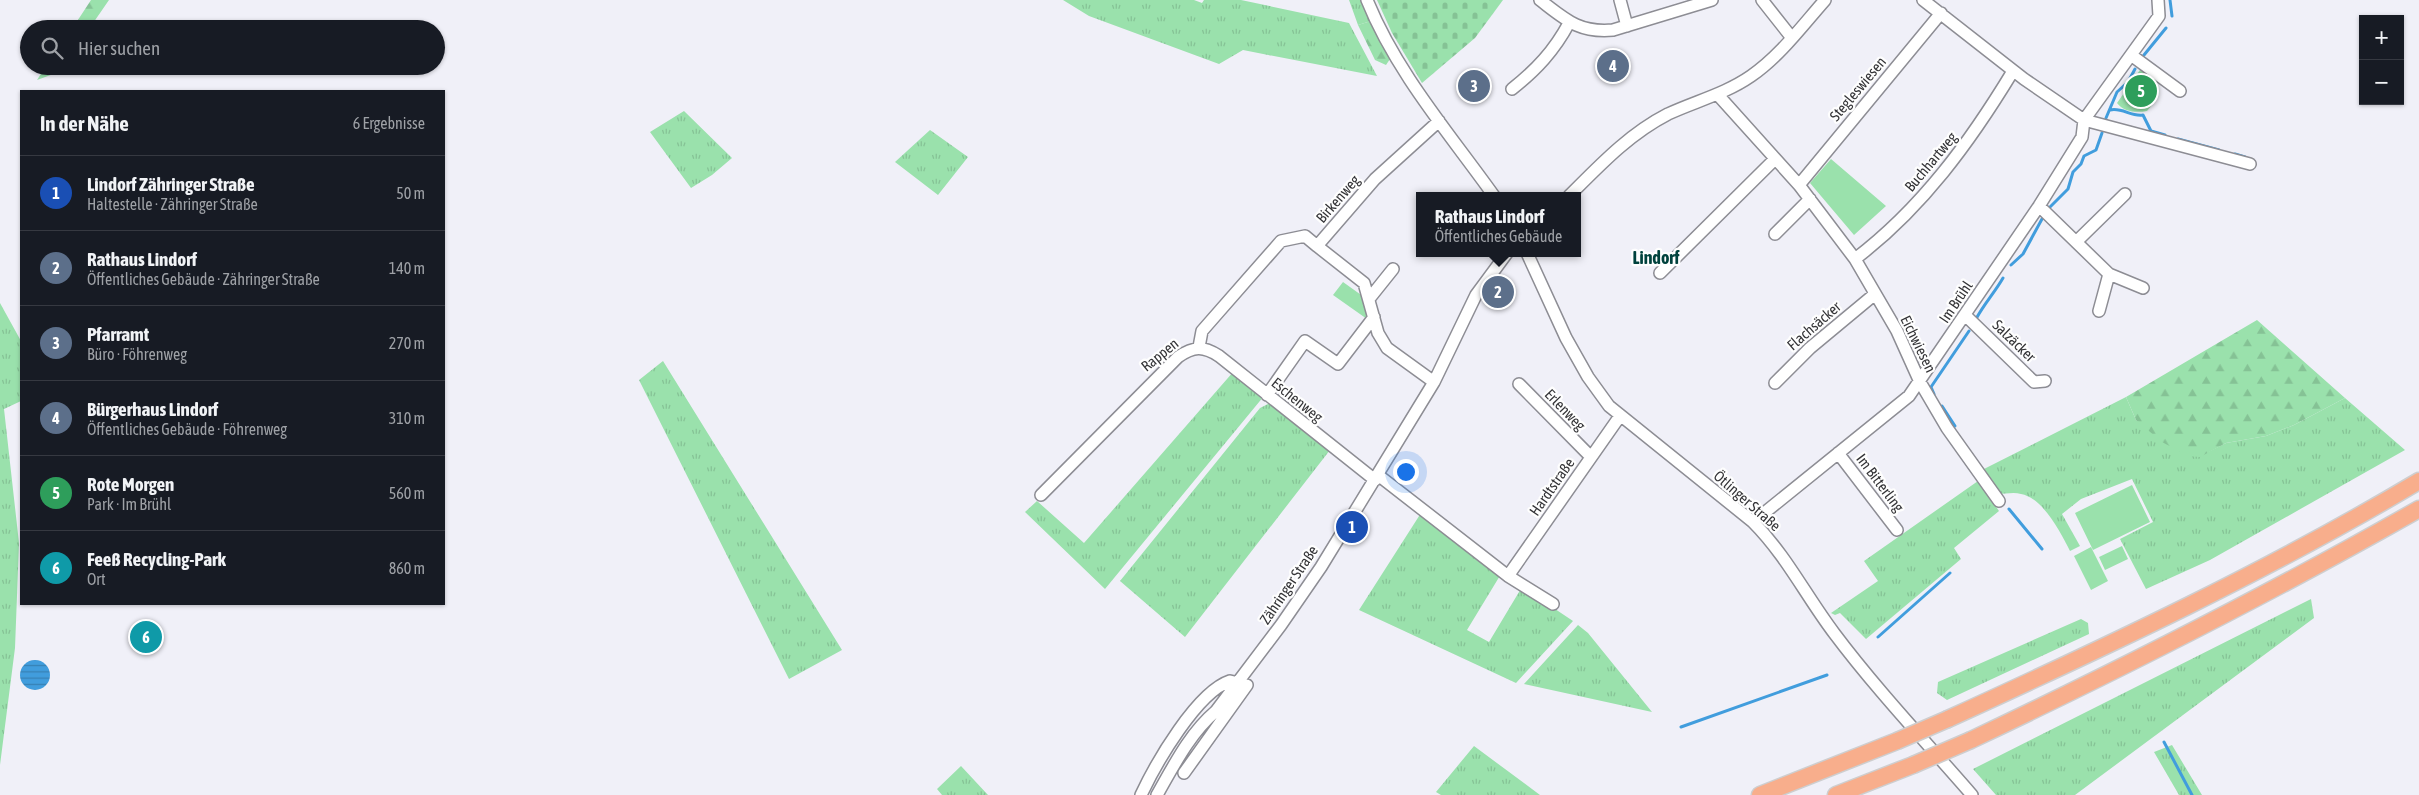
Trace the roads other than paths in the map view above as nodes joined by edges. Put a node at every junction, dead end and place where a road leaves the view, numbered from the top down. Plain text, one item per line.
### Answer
1 (1368, 0) edge
2 (1540, 0) edge
3 (1620, 0) edge
4 (1712, 0) edge
5 (1762, 0) edge
6 (1825, 0) edge
7 (1923, 0) edge
8 (2158, 0) edge
9 (1554, 4) edge
10 (1684, 4) edge
11 (1941, 14) junction
12 (1569, 23) junction
13 (1627, 26) junction
14 (1792, 38) junction
15 (2131, 55) junction
16 (2013, 70) junction
17 (1512, 89) dead end
18 (2180, 91) dead end
19 (1718, 95) junction
20 (2084, 120) junction
21 (1439, 121) junction
22 (1775, 159) junction
23 (2250, 164) dead end
24 (1799, 185) junction
25 (1491, 192) edge
26 (1573, 192) edge
27 (2125, 194) dead end
28 (1810, 199) junction
29 (2039, 206) junction
30 (1775, 234) dead end
31 (2076, 242) junction
32 (1317, 246) junction
33 (1505, 257) edge
34 (1529, 257) edge
35 (1855, 259) junction
36 (1393, 269) dead end
37 (1660, 273) dead end
38 (2109, 274) junction
39 (2143, 288) dead end
40 (1876, 294) junction
41 (1369, 299) junction
42 (2099, 311) dead end
43 (1965, 315) junction
44 (1374, 317) junction
45 (1199, 347) junction
46 (2045, 381) dead end
47 (1434, 382) junction
48 (1920, 382) junction
49 (1775, 383) dead end
50 (1519, 384) dead end
51 (1267, 395) junction
52 (1620, 416) junction
53 (1838, 454) junction
54 (1591, 457) junction
55 (1376, 478) junction
56 (2419, 480) edge
57 (1040, 495) dead end
58 (1999, 501) dead end
59 (2419, 509) edge
60 (1753, 522) junction
61 (1897, 530) dead end
62 (1508, 576) junction
63 (1553, 604) dead end
64 (1238, 681) junction
65 (1184, 773) dead end
66 (1141, 795) edge
67 (1157, 795) edge
68 (1760, 795) edge
69 (1836, 795) edge
70 (1972, 795) edge

1 - 21 street
2 - 9 street
3 - 13 street
4 - 10 street
5 - 14 street
6 - 14 street
7 - 11 street
8 - 15 street, Im Brühl
9 - 12 street
10 - 13 street
11 - 16 street
11 - 24 street, Stegleswiesen
12 - 13 street
12 - 17 street
14 - 19 street
15 - 18 street
15 - 20 street, Im Brühl
16 - 20 street
16 - 35 street, Buchhartweg
19 - 22 street, Eichwiesen
19 - 26 street
20 - 23 street
20 - 29 street, Im Brühl
21 - 25 street
21 - 32 street, Birkenweg
22 - 24 street, Eichwiesen
22 - 37 street
24 - 28 street, Eichwiesen
27 - 31 street
28 - 30 street
28 - 35 street, Eichwiesen
29 - 31 street
29 - 43 street, Im Brühl
31 - 38 street
32 - 41 street, Birkenweg
32 - 45 street, Rappen
33 - 47 street, Zähringer Straße
34 - 52 street, Ötlinger Straße
35 - 40 street, Eichwiesen
36 - 41 street
38 - 39 street
38 - 42 street
40 - 48 street, Eichwiesen
40 - 49 street, Flachsäcker
41 - 44 street, Birkenweg
43 - 46 street, Salzäcker
43 - 48 street, Im Brühl
44 - 47 street, Birkenweg
44 - 51 street
45 - 51 street, Eschenweg
45 - 57 street, Rappen
47 - 55 street, Zähringer Straße
48 - 53 street, Im Brühl
48 - 58 street, Eichwiesen
50 - 54 street, Erlenweg
51 - 55 street, Eschenweg
52 - 54 street, Hardtstraße
52 - 60 street, Ötlinger Straße
53 - 60 street, Im Brühl
53 - 61 street, Im Bitterling
54 - 62 street, Hardtstraße
55 - 62 street
55 - 64 street, Zähringer Straße
56 - 68 highway, bridge
59 - 69 highway, bridge
60 - 70 street, Ötlinger Straße
62 - 63 street
64 - 65 street
64 - 66 street
64 - 67 street, Zähringer Straße

